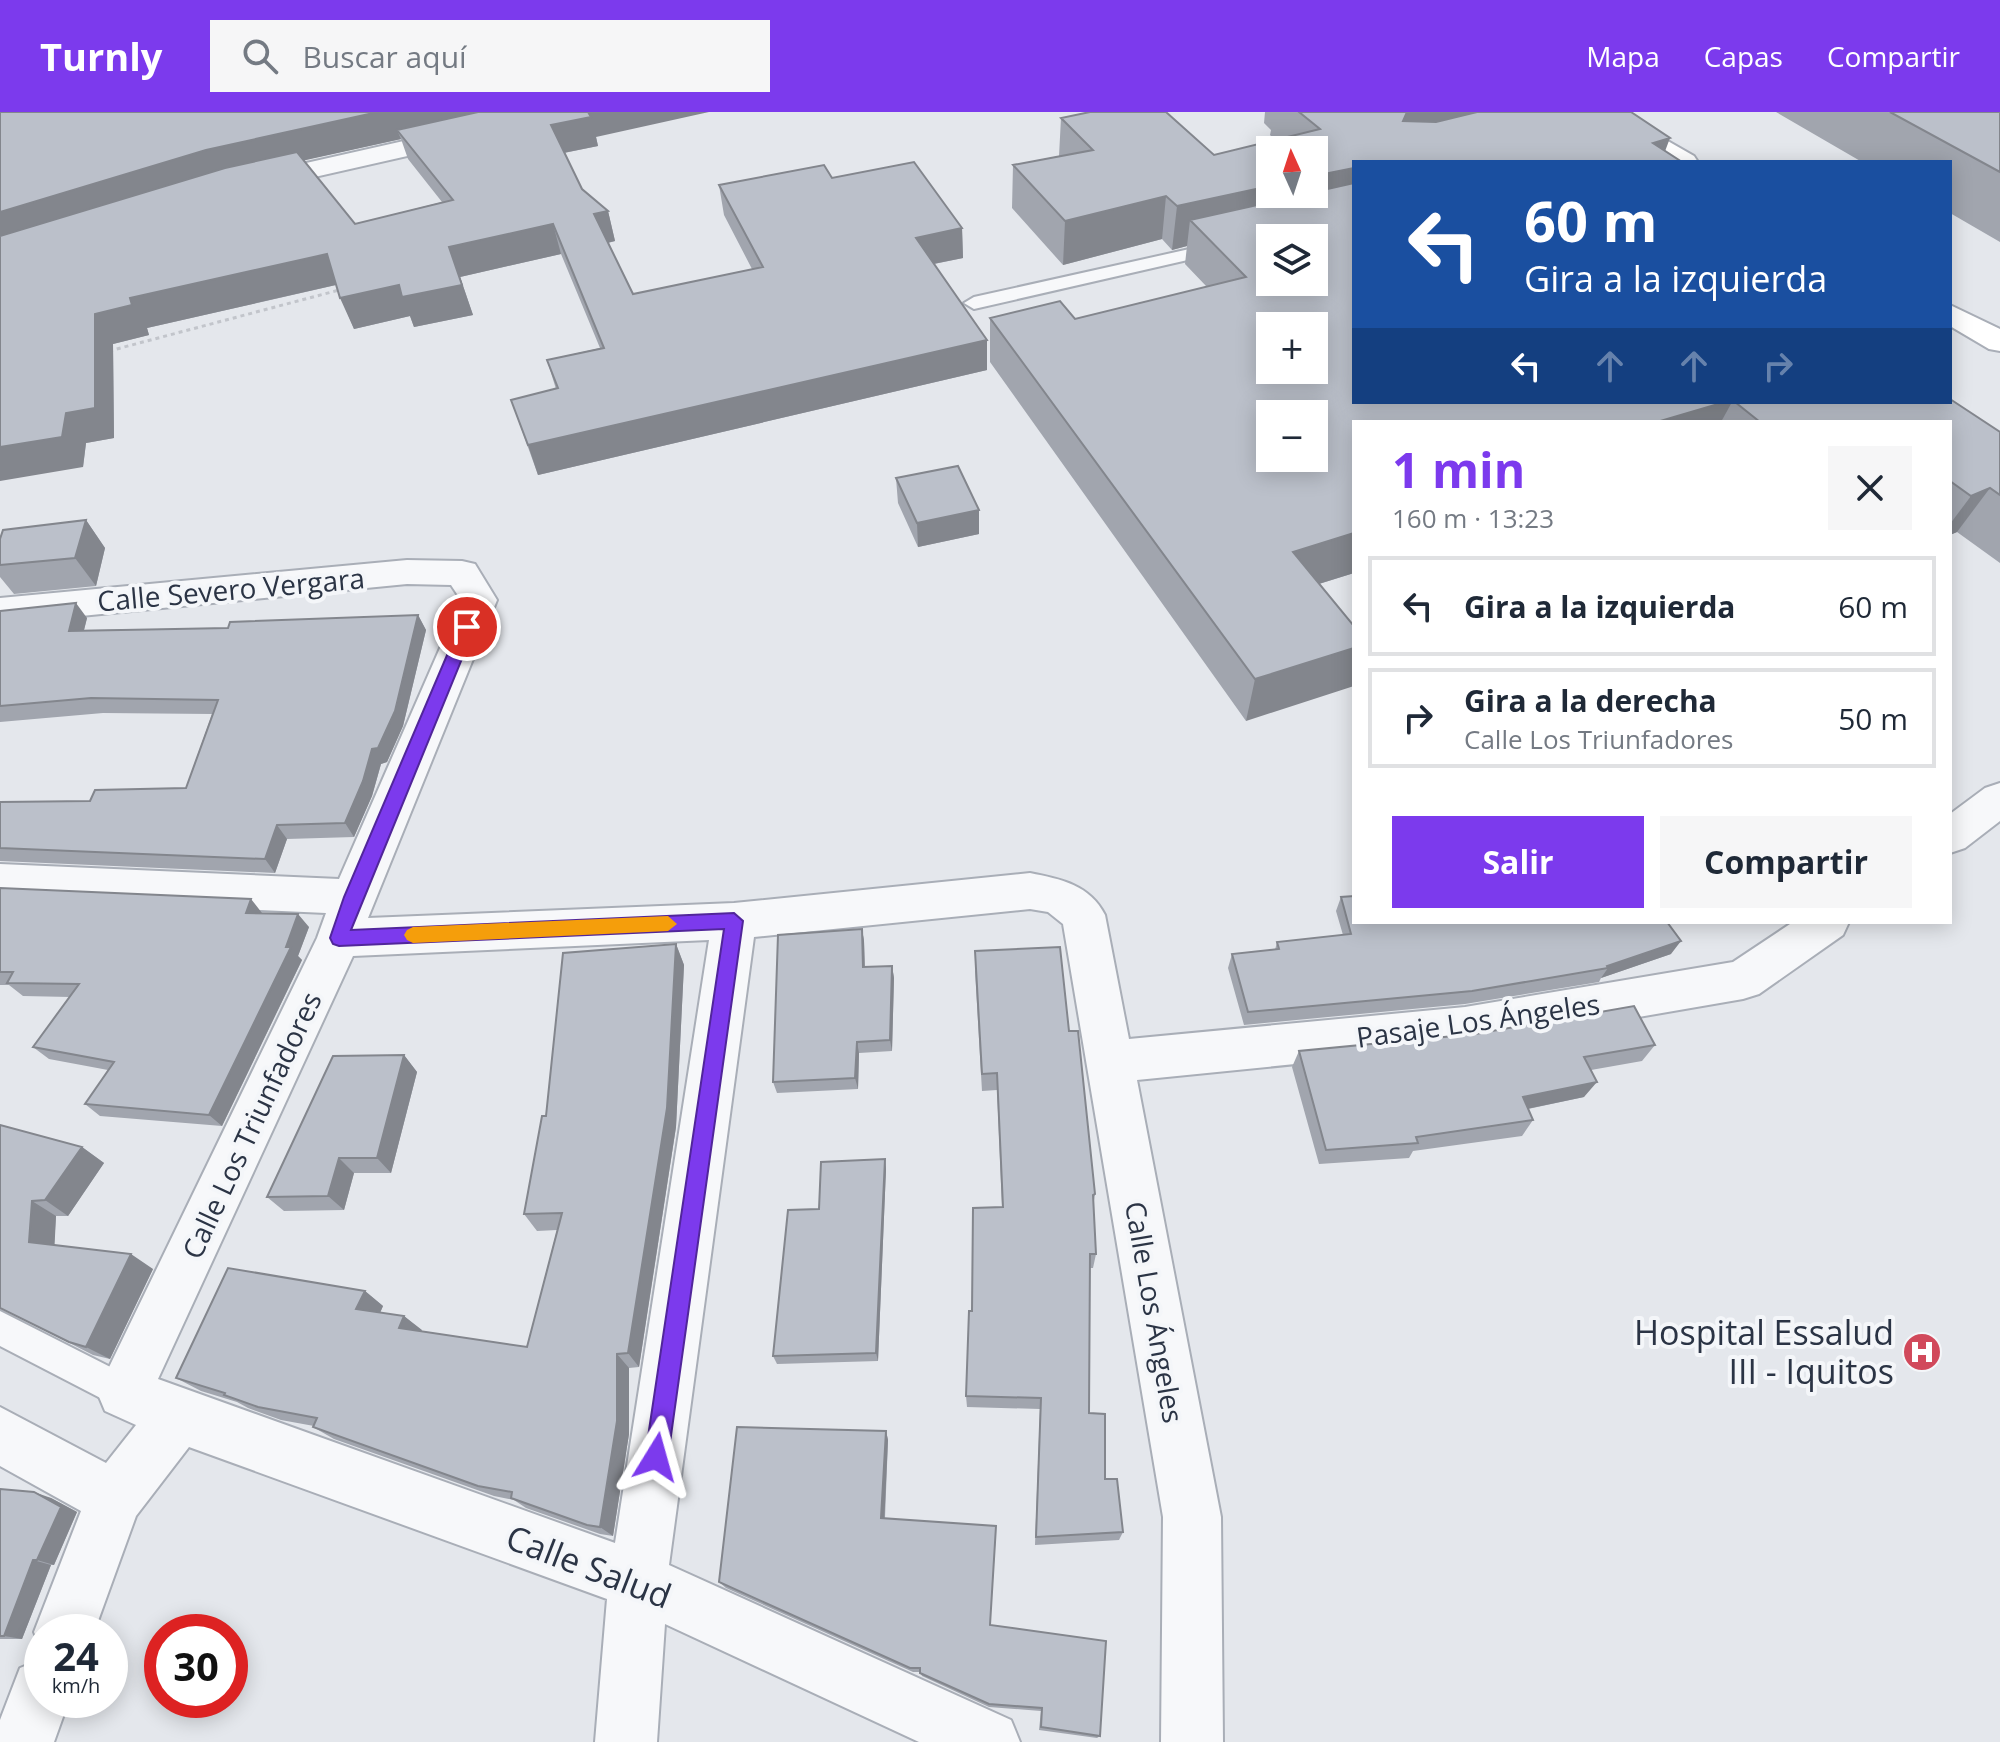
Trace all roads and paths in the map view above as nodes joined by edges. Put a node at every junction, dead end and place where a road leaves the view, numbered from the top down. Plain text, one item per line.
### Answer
1 (566, 112) edge
2 (1594, 114) edge
3 (1681, 160) edge
4 (231, 188) edge
5 (1232, 245) edge
6 (353, 287) edge
7 (974, 303) dead end
8 (1952, 315) edge
9 (2000, 342) edge
10 (108, 351) dead end
11 (462, 573) joint
12 (0, 611) edge
13 (2000, 799) edge
14 (1952, 835) edge
15 (0, 881) edge
16 (346, 918) junction
17 (734, 921) junction
18 (1824, 924) edge
19 (1111, 1062) junction
20 (0, 1328) edge
21 (124, 1392) junction
22 (179, 1416) junction
23 (0, 1435) edge
24 (114, 1498) junction
25 (638, 1581) junction
26 (71, 1614) edge
27 (32, 1718) edge
28 (23, 1742) edge
29 (626, 1742) edge
30 (989, 1742) edge
31 (1192, 1742) edge

1 - 4 street
2 - 3 main road
5 - 7 lane
6 - 10 path
8 - 9 main road
11 - 12 street, Calle Severo Vergara
11 - 16 street, Calle Los Triunfadores
13 - 14 street
15 - 16 street
16 - 17 street
16 - 21 street, Calle Los Triunfadores
17 - 19 street, Calle Los Ángeles
17 - 25 street
18 - 19 street, Pasaje Los Ángeles
19 - 31 street, Calle Los Ángeles
20 - 21 lane
21 - 22 street
22 - 24 street
22 - 25 street, Calle Salud
23 - 24 street
24 - 26 street
25 - 29 street
25 - 30 street, Calle Salud
27 - 28 street

